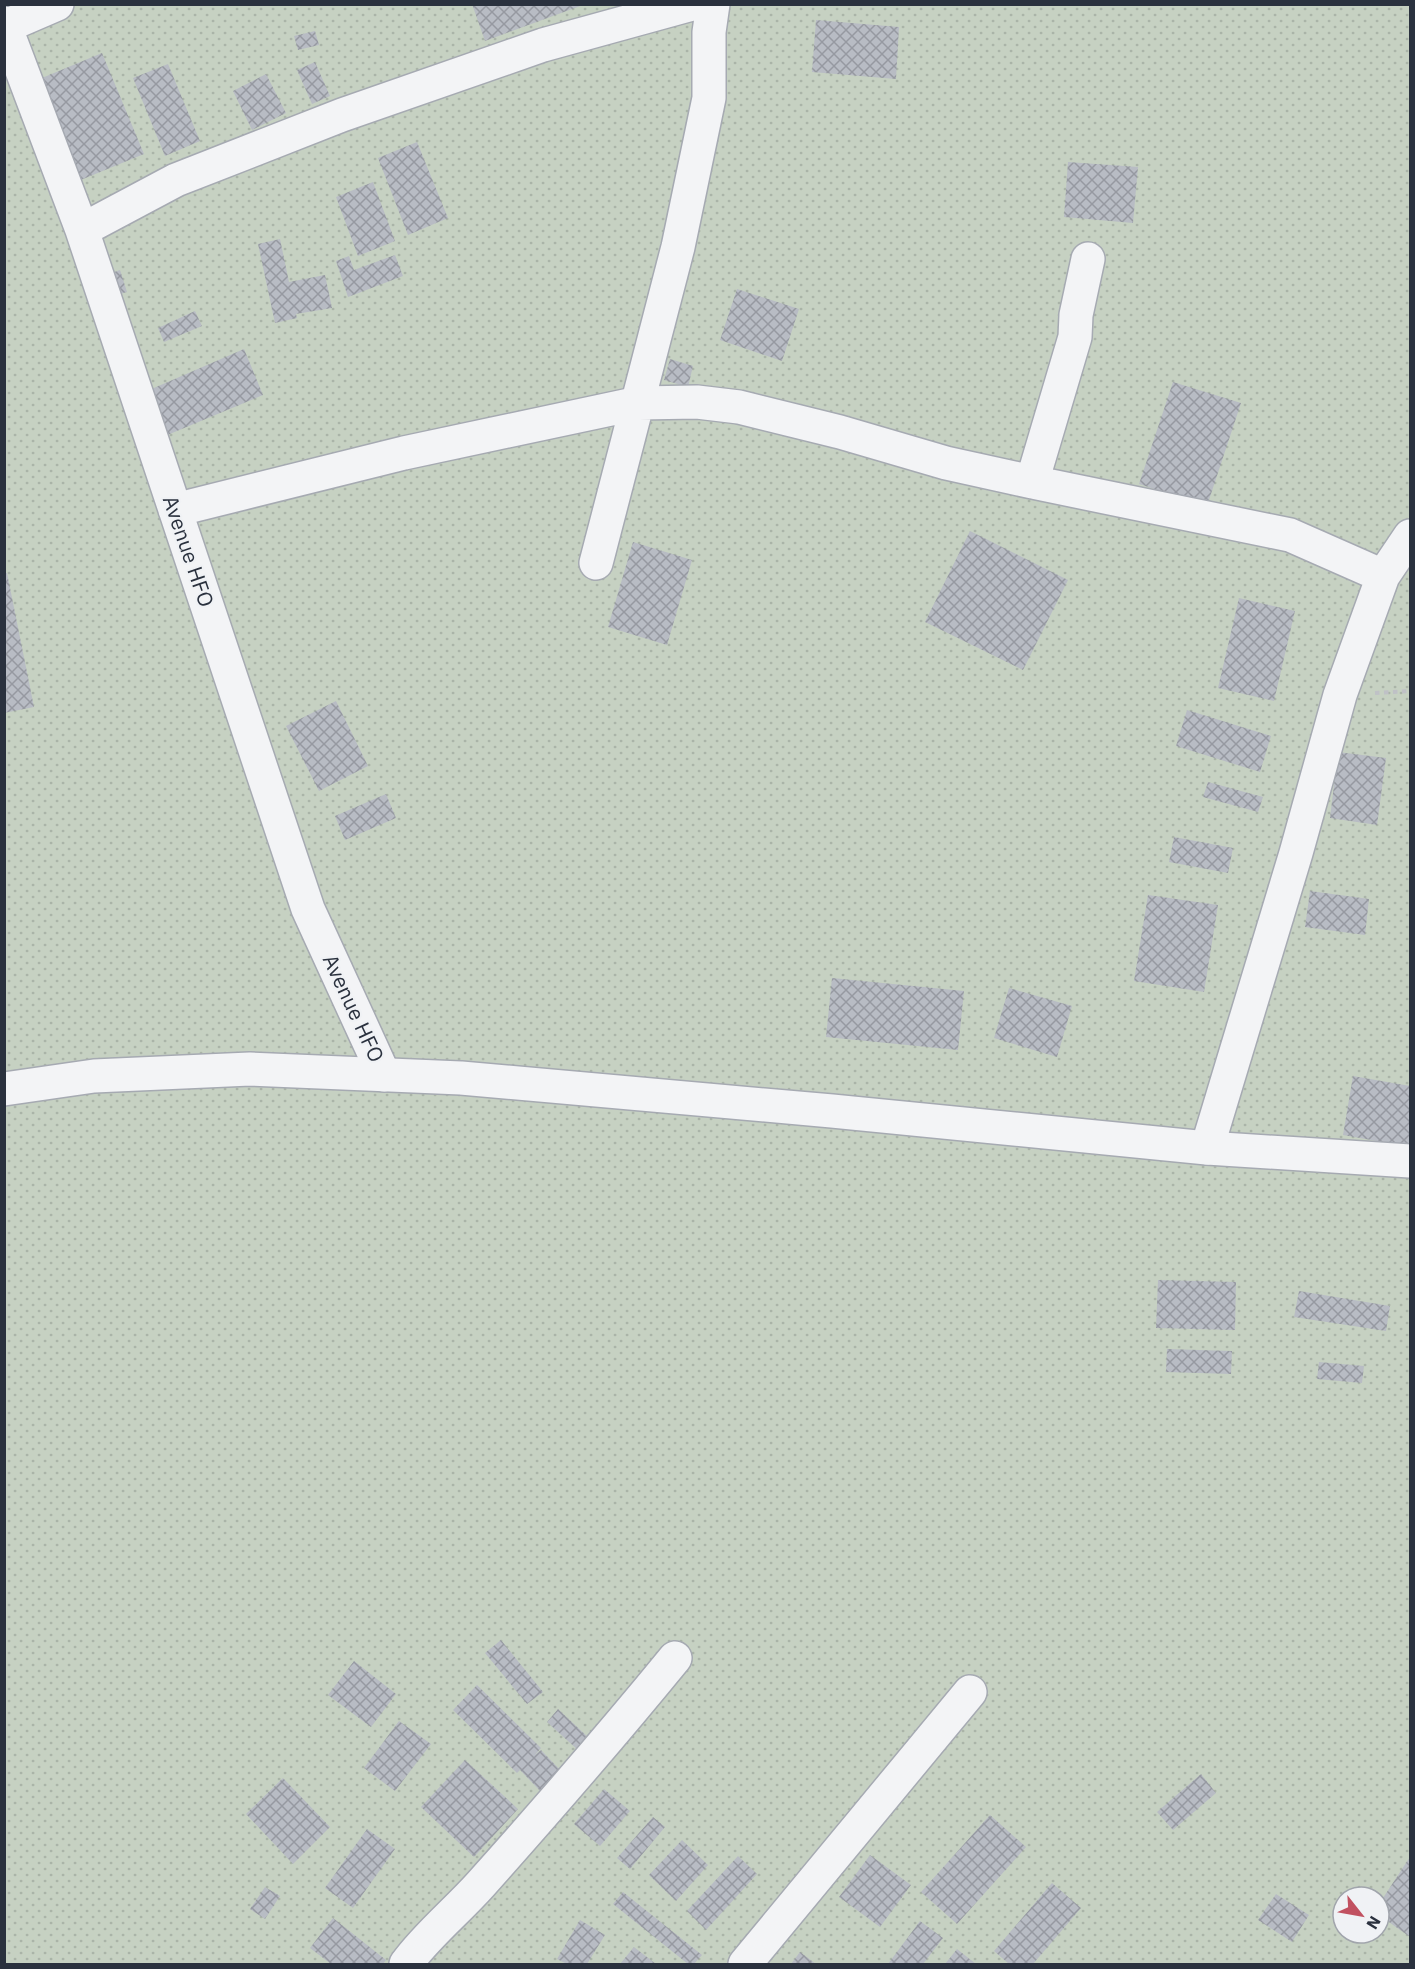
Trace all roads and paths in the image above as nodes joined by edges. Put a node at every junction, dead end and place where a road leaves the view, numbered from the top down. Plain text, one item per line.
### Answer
1 (57, 4) edge
2 (692, 4) edge
3 (713, 4) edge
4 (5, 24) edge
5 (82, 230) junction
6 (1088, 259) dead end
7 (639, 403) junction
8 (1032, 482) junction
9 (175, 510) junction
10 (1410, 536) edge
11 (596, 564) dead end
12 (1383, 576) junction
13 (384, 1074) junction
14 (4, 1089) edge
15 (1207, 1148) junction
16 (1410, 1161) edge
17 (675, 1658) dead end
18 (970, 1692) dead end
19 (406, 1965) edge
20 (745, 1965) edge

1 - 4 street
2 - 5 street
3 - 7 street
4 - 5 street, Avenue HFO
5 - 9 street, Avenue HFO
6 - 8 street
7 - 8 street
7 - 9 street
7 - 11 street
8 - 12 street
9 - 13 street, Avenue HFO
10 - 12 street
12 - 15 street
13 - 14 street
13 - 15 street
15 - 16 street
17 - 19 street
18 - 20 street

